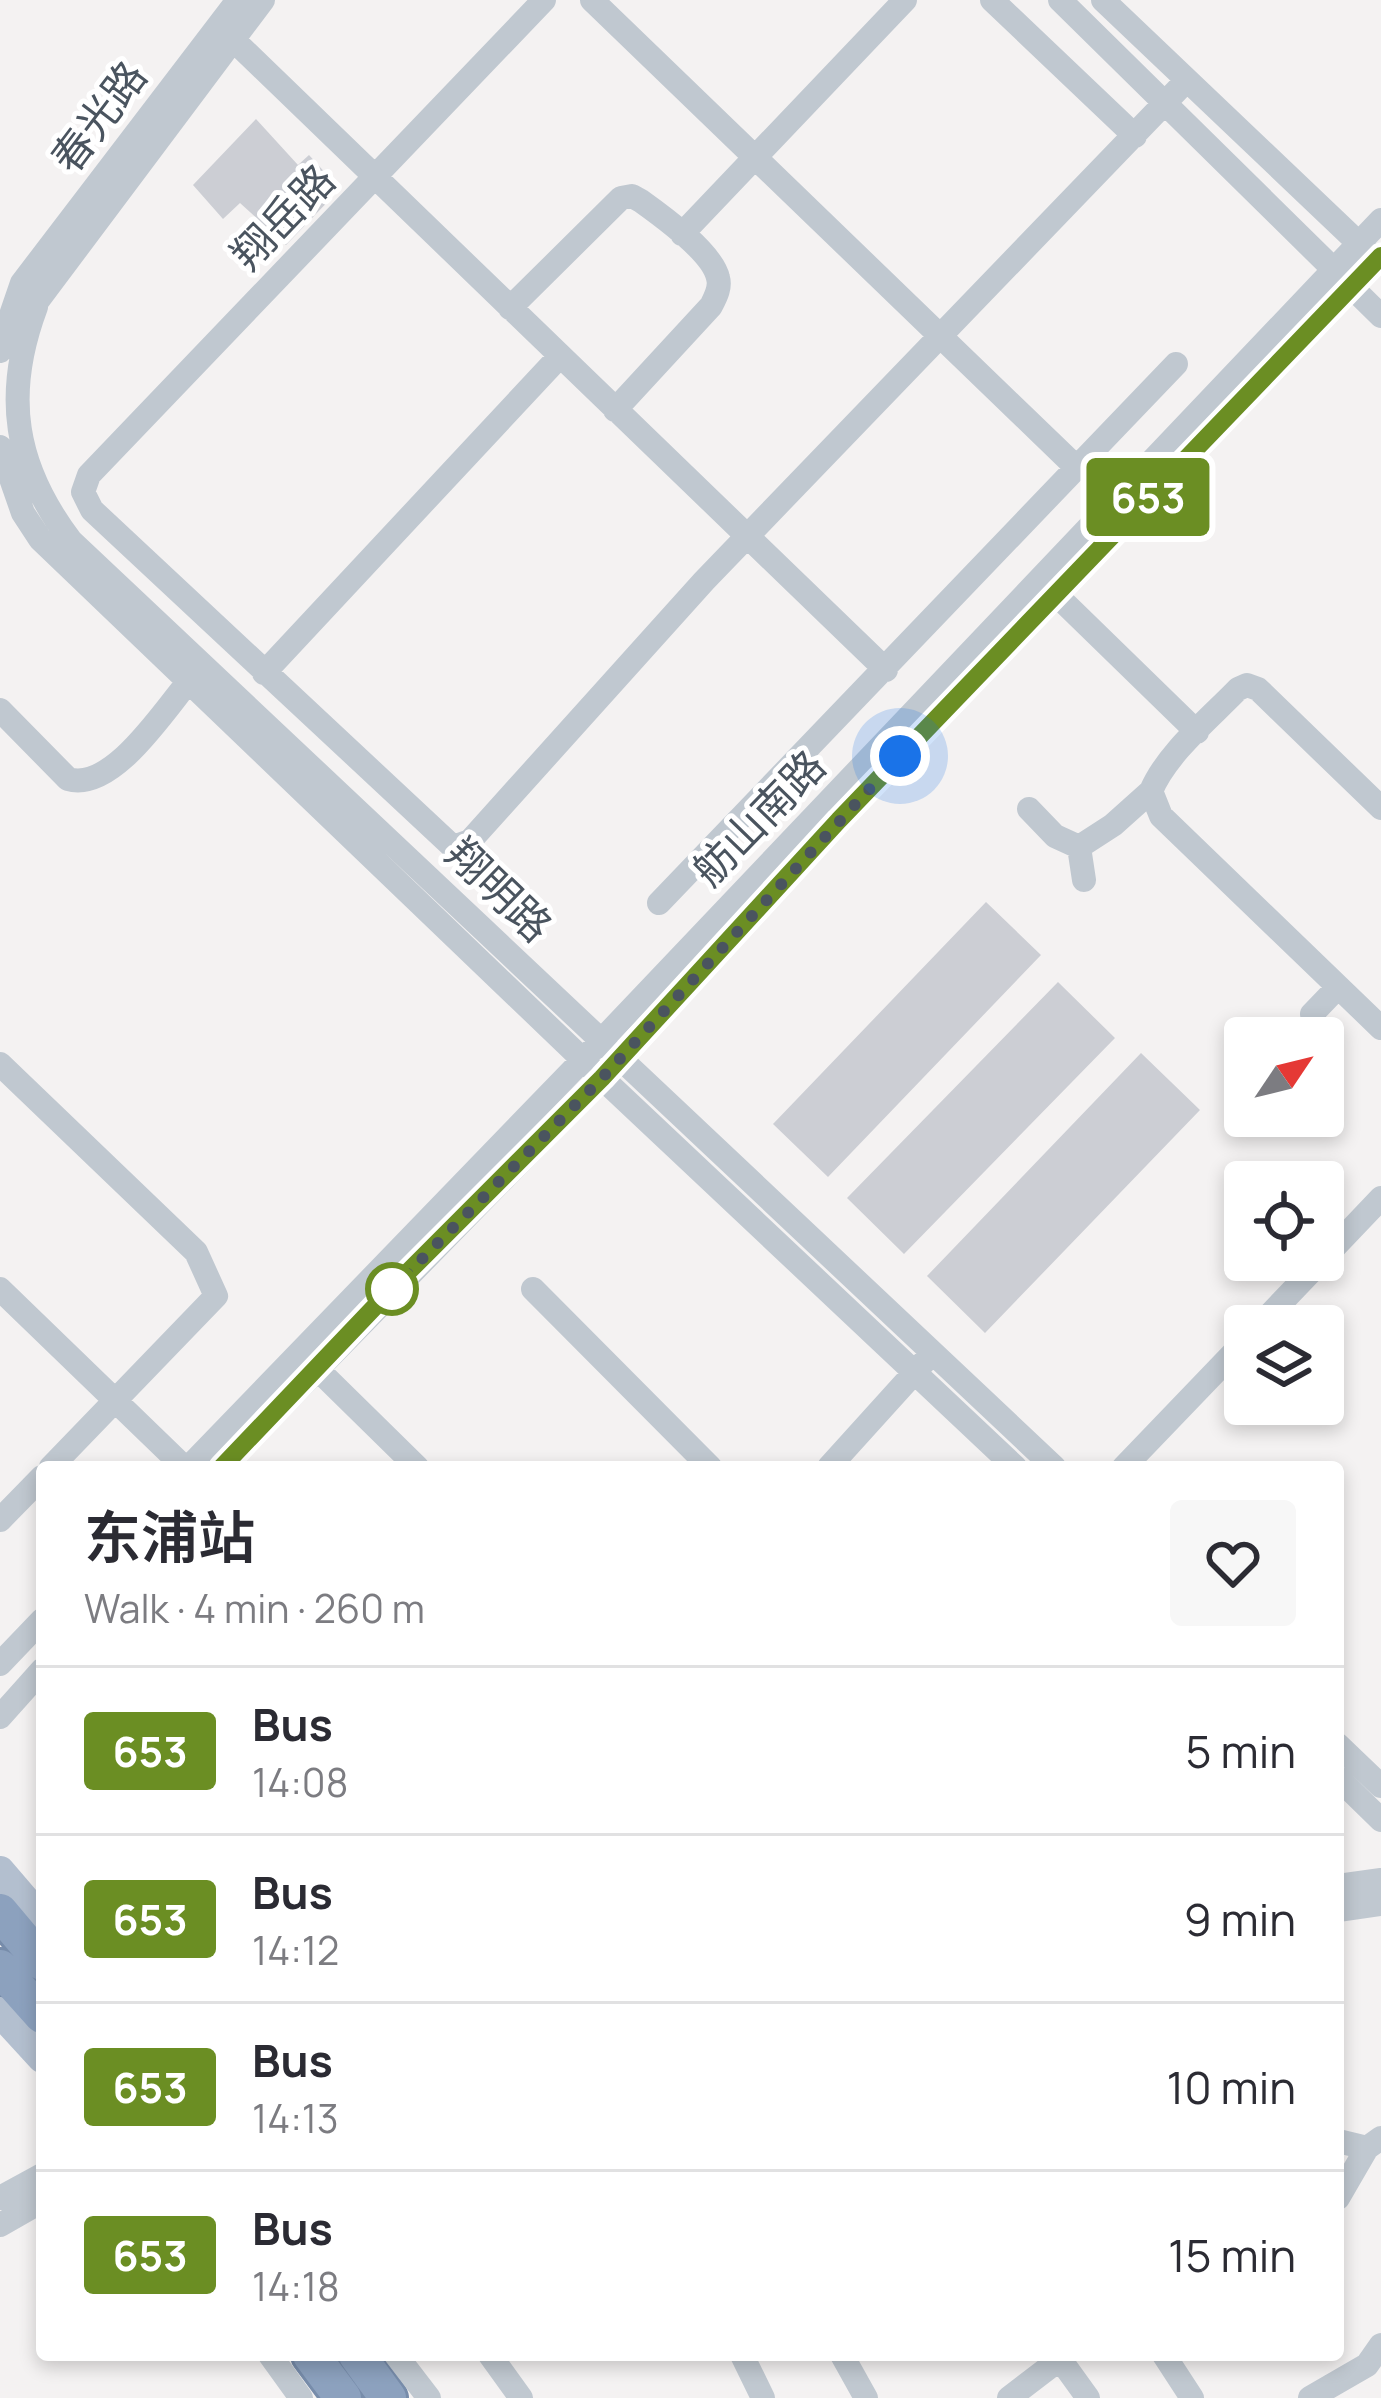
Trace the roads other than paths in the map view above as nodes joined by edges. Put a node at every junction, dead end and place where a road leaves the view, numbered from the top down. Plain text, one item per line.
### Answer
1 (238, 0) edge
2 (262, 0) edge
3 (544, 0) edge
4 (592, 0) edge
5 (905, 0) edge
6 (992, 0) edge
7 (1060, 0) edge
8 (1102, 0) edge
9 (225, 34) junction
10 (1187, 80) junction
11 (1165, 104) junction
12 (1135, 136) junction
13 (754, 155) junction
14 (375, 178) junction
15 (1381, 220) edge
16 (682, 233) junction
17 (1374, 256) edge
18 (1342, 279) junction
19 (36, 307) junction
20 (510, 308) junction
21 (1381, 316) edge
22 (941, 338) junction
23 (0, 351) edge
24 (560, 356) junction
25 (1176, 364) dead end
26 (614, 410) junction
27 (0, 447) edge
28 (1077, 468) junction
29 (746, 538) junction
30 (1047, 587) junction
31 (886, 670) junction
32 (196, 673) junction
33 (264, 673) junction
34 (0, 710) edge
35 (1197, 732) junction
36 (1151, 791) junction
37 (1381, 808) edge
38 (1029, 809) dead end
39 (1078, 847) junction
40 (1084, 880) dead end
41 (659, 904) dead end
42 (1338, 987) junction
43 (1312, 1014) dead end
44 (1381, 1028) edge
45 (592, 1050) junction
46 (0, 1064) edge
47 (610, 1069) junction
48 (1381, 1198) edge
49 (1344, 1238) edge
50 (1303, 1281) edge
51 (0, 1289) edge
52 (532, 1289) dead end
53 (1279, 1305) edge
54 (308, 1360) junction
55 (923, 1362) junction
56 (1224, 1363) edge
57 (115, 1401) junction
58 (57, 1461) edge
59 (180, 1461) edge
60 (194, 1461) edge
61 (227, 1461) edge
62 (410, 1461) edge
63 (704, 1461) edge
64 (834, 1461) edge
65 (1010, 1461) edge
66 (1047, 1461) edge
67 (1130, 1461) edge
68 (36, 1483) edge
69 (0, 1520) edge
70 (36, 1621) edge
71 (36, 1623) edge
72 (0, 1650) edge
73 (0, 1664) edge
74 (36, 1664) edge
75 (36, 1677) edge
76 (0, 1701) edge
77 (0, 1717) edge
78 (1344, 1751) edge
79 (1344, 1784) edge
80 (1381, 1786) edge
81 (1381, 1820) edge
82 (0, 1852) edge
83 (1381, 1880) edge
84 (1344, 1885) edge
85 (7, 1893) edge
86 (1381, 1904) edge
87 (1344, 1909) edge
88 (36, 1915) edge
89 (36, 1949) edge
90 (0, 1968) edge
91 (36, 2008) edge
92 (0, 2012) edge
93 (36, 2051) edge
94 (1344, 2140) edge
95 (1374, 2143) edge
96 (36, 2177) edge
97 (1344, 2189) edge
98 (0, 2198) edge
99 (36, 2204) edge
100 (0, 2225) edge
101 (1381, 2345) edge
102 (274, 2361) edge
103 (315, 2361) edge
104 (361, 2361) edge
105 (401, 2361) edge
106 (494, 2361) edge
107 (745, 2361) edge
108 (845, 2361) edge
109 (1054, 2361) edge
110 (1062, 2361) edge
111 (1168, 2361) edge
112 (302, 2398) edge
113 (343, 2398) edge
114 (388, 2398) edge
115 (430, 2398) edge
116 (521, 2398) edge
117 (763, 2398) edge
118 (866, 2398) edge
119 (1009, 2398) edge
120 (1088, 2398) edge
121 (1192, 2398) edge
122 (1310, 2398) edge

1 - 9 street, 春光路
2 - 9 street, 春光路
3 - 14 street, 翔岳路
4 - 13 street
5 - 13 street
6 - 12 street
7 - 11 street
8 - 10 street
9 - 14 street
9 - 19 street, 春光路
9 - 23 street, 春光路
10 - 11 street
10 - 17 street
11 - 12 street
11 - 18 street
12 - 22 street
13 - 16 street
13 - 22 street
14 - 20 street
14 - 33 street, 翔岳路
15 - 17 street, 舫山南路
16 - 20 street
16 - 26 street
17 - 18 street, 舫山南路
18 - 21 street
18 - 30 street, 舫山南路
19 - 23 street
19 - 32 street, 翔明路
20 - 24 street
22 - 28 street
22 - 29 street
24 - 26 street
24 - 33 street
25 - 28 street
26 - 29 street
27 - 32 street, 翔明路
28 - 31 street
29 - 31 street
29 - 33 street
30 - 35 street
30 - 45 street, 舫山南路
30 - 47 street, 舫山南路
31 - 41 street
32 - 34 street
32 - 45 street, 翔明路
35 - 36 street
35 - 37 street
36 - 39 street
36 - 42 street
38 - 39 street
39 - 40 street
42 - 43 street
42 - 44 street
45 - 47 street, 翔明路
45 - 54 street, 舫山南路
46 - 57 street
47 - 54 street, 舫山南路
47 - 55 street, 翔明路
48 - 49 street
50 - 53 street
51 - 57 street
52 - 63 street
54 - 60 street, 舫山南路
54 - 61 street, 舫山南路
54 - 62 street
55 - 64 street
55 - 65 street, 翔明路
55 - 66 street, 翔明路
56 - 67 street
57 - 58 street
57 - 59 street
68 - 69 street
70 - 72 street
71 - 73 street
74 - 76 street
75 - 77 street
78 - 80 street
79 - 81 street
82 - 85 street
83 - 84 street
85 - 88 main road
85 - 89 highway
86 - 87 street
90 - 91 highway
92 - 93 main road
94 - 95 street
95 - 97 street
96 - 98 street
99 - 100 street
101 - 122 street
102 - 112 street
103 - 113 highway
104 - 114 highway
105 - 115 street
106 - 116 street
107 - 117 street
108 - 118 street
109 - 119 street
110 - 120 street
111 - 121 street

